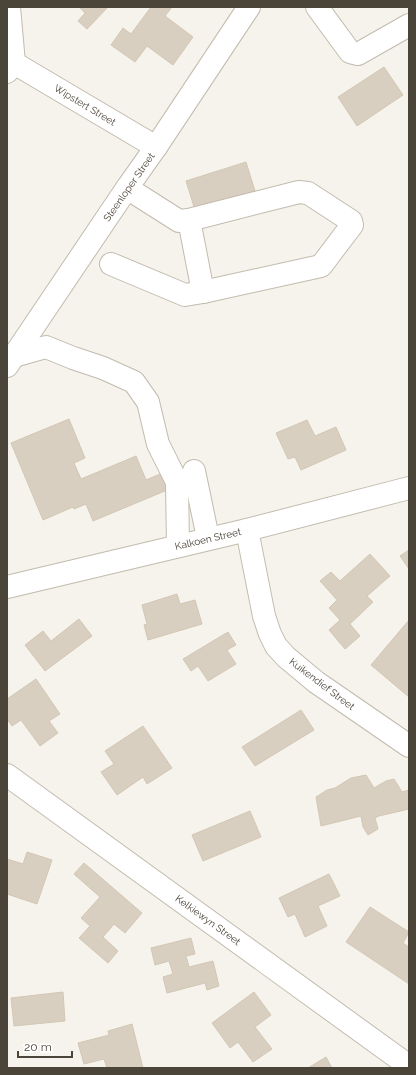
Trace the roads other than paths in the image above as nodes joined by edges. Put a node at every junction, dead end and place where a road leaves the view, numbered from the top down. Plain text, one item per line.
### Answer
1 (9, 7) edge
2 (249, 7) edge
3 (317, 7) edge
4 (408, 29) edge
5 (9, 65) edge
6 (156, 147) junction
7 (127, 188) junction
8 (189, 220) junction
9 (111, 264) dead end
10 (203, 292) junction
11 (10, 361) edge
12 (194, 471) dead end
13 (409, 488) edge
14 (247, 530) junction
15 (208, 538) junction
16 (178, 546) junction
17 (7, 587) edge
18 (409, 746) edge
19 (7, 775) edge
20 (409, 1066) edge

1 - 5 street
2 - 6 street, Steenloper Street
3 - 4 street
5 - 6 street, Wipstert Street
6 - 7 street, Steenloper Street
7 - 8 street
7 - 11 street, Steenloper Street
8 - 10 street
8 - 10 street
9 - 10 street
11 - 16 street
12 - 15 street
13 - 14 street, Kalkoen Street
14 - 15 street, Kalkoen Street
14 - 18 street, Kuikendief Street
15 - 16 street, Kalkoen Street
16 - 17 street, Kalkoen Street
19 - 20 street, Kelkiewyn Street

